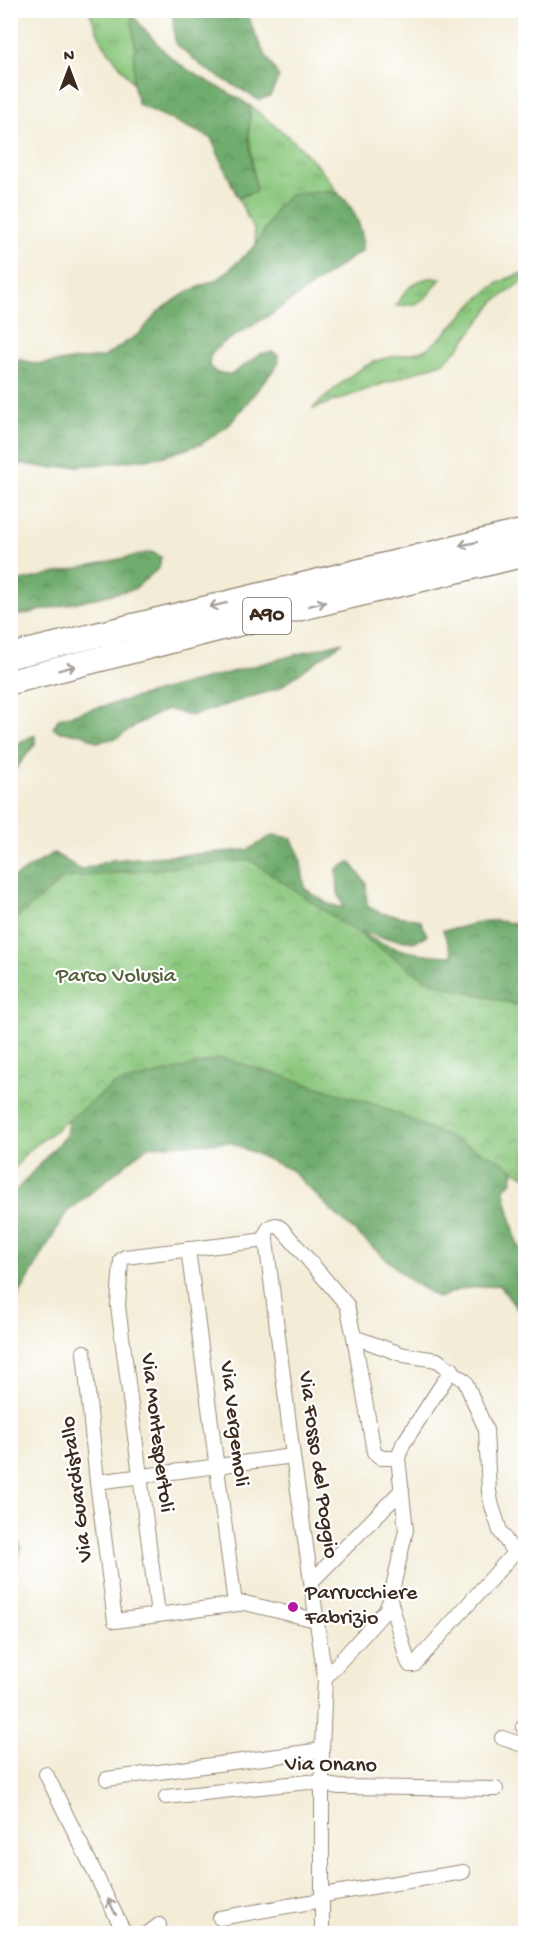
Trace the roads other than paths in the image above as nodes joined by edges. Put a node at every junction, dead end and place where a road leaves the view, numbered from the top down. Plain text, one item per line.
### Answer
1 (525, 531) edge
2 (525, 554) edge
3 (10, 656) edge
4 (10, 682) edge
5 (266, 1240) junction
6 (188, 1249) junction
7 (354, 1337) junction
8 (84, 1352) dead end
9 (452, 1370) junction
10 (293, 1456) junction
11 (398, 1458) junction
12 (216, 1467) junction
13 (140, 1476) junction
14 (97, 1482) junction
15 (402, 1490) junction
16 (520, 1549) edge
17 (312, 1581) junction
18 (390, 1600) junction
19 (236, 1604) junction
20 (158, 1614) junction
21 (316, 1620) junction
22 (325, 1678) junction
23 (502, 1738) dead end
24 (525, 1746) edge
25 (322, 1750) junction
26 (46, 1774) dead end
27 (107, 1779) dead end
28 (323, 1784) junction
29 (496, 1789) dead end
30 (166, 1797) dead end
31 (464, 1872) dead end
32 (323, 1898) junction
33 (220, 1918) dead end
34 (159, 1925) dead end
35 (125, 1934) edge
36 (147, 1934) edge
37 (322, 1934) edge

1 -> 3 highway, A90
4 -> 2 highway, A90
5 - 6 street
5 - 7 street
5 - 10 street, Via Fosso del Poggio
6 - 12 street, Via Vergemoli
6 - 13 street, Via Montespertoli
7 - 9 street
7 - 11 street
8 - 14 street, Via Guardistallo
9 - 11 street
9 - 16 street
10 - 12 street
10 - 17 street, Via Fosso del Poggio
11 - 15 street
12 - 13 street
12 - 19 street, Via Vergemoli
13 - 14 street
13 - 20 street, Via Montespertoli
14 - 20 street, Via Guardistallo
15 - 17 street
15 - 18 street
16 - 18 street
17 - 21 street, Via Fosso del Poggio
18 - 22 street
19 - 20 street
19 - 21 street
21 - 22 street, Via Fosso del Poggio
22 - 25 street, Via Fosso del Poggio
23 - 24 street
25 - 27 street
25 - 28 street, Via Fosso del Poggio
35 -> 26 street
28 - 29 street, Via Onano
28 - 30 street, Via Onano
28 - 32 street, Via Fosso del Poggio
31 - 32 street
32 - 33 street
32 - 37 street, Via Fosso del Poggio
34 - 36 street

